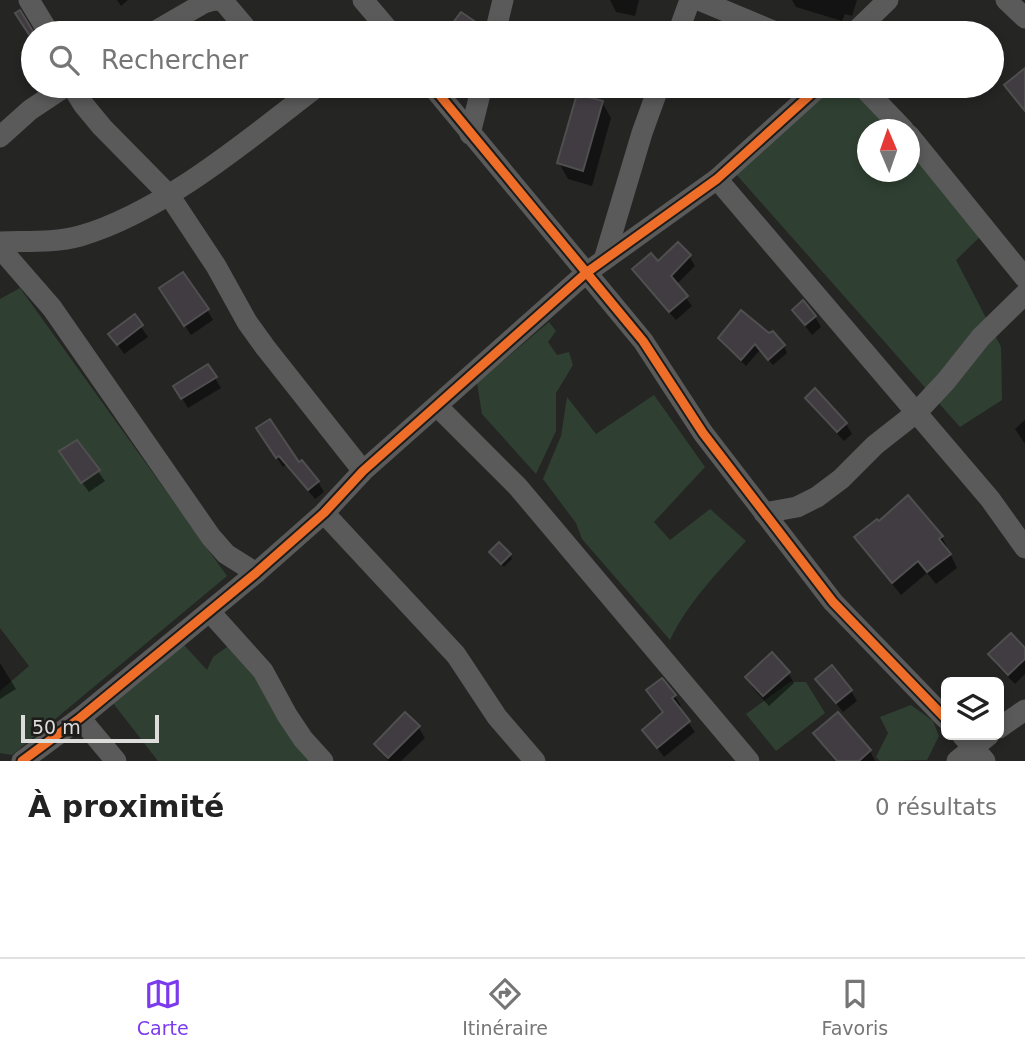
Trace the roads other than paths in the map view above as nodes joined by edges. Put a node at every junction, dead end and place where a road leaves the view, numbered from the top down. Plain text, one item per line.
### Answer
1 (29, 0) edge
2 (215, 0) edge
3 (363, 0) edge
4 (503, 0) edge
5 (690, 0) edge
6 (699, 0) edge
7 (888, 0) edge
8 (1006, 0) edge
9 (1025, 18) edge
10 (42, 21) edge
11 (173, 21) edge
12 (240, 21) edge
13 (381, 21) edge
14 (498, 21) edge
15 (682, 21) edge
16 (749, 21) edge
17 (866, 21) edge
18 (48, 98) edge
19 (79, 98) edge
20 (295, 98) edge
21 (442, 98) edge
22 (479, 98) edge
23 (655, 98) edge
24 (807, 98) edge
25 (873, 98) edge
26 (894, 119) edge
27 (470, 134) junction
28 (0, 137) edge
29 (920, 149) edge
30 (717, 179) junction
31 (169, 195) junction
32 (0, 242) edge
33 (0, 248) edge
34 (604, 260) junction
35 (586, 273) junction
36 (1025, 278) edge
37 (1025, 294) edge
38 (438, 406) junction
39 (917, 412) junction
40 (363, 471) junction
41 (324, 513) junction
42 (764, 513) junction
43 (1025, 548) edge
44 (256, 573) junction
45 (210, 612) junction
46 (1025, 710) edge
47 (941, 714) edge
48 (80, 718) junction
49 (1004, 725) edge
50 (977, 744) edge
51 (22, 761) edge
52 (116, 761) edge
53 (323, 761) edge
54 (534, 761) edge
55 (749, 761) edge
56 (957, 761) edge

1 - 10 street
2 - 11 street
2 - 12 street
3 - 13 street
4 - 14 street
5 - 15 street
6 - 16 street
7 - 17 street
8 - 9 street
18 - 28 street
19 - 31 street
20 - 31 street
21 - 27 street
22 - 27 street
23 - 34 street
24 - 30 street
25 - 26 street
27 - 35 street
29 - 36 street
30 - 34 street
30 - 39 street
31 - 32 street
31 - 40 street
33 - 44 street
34 - 35 street
35 - 38 street
35 - 42 street
37 - 39 street
38 - 40 street
38 - 55 street
39 - 42 street
39 - 43 street
40 - 41 street
41 - 44 street
41 - 54 street
42 - 47 street
44 - 45 street
45 - 48 street
45 - 53 street
46 - 49 street
48 - 51 street
48 - 52 street
50 - 56 street

